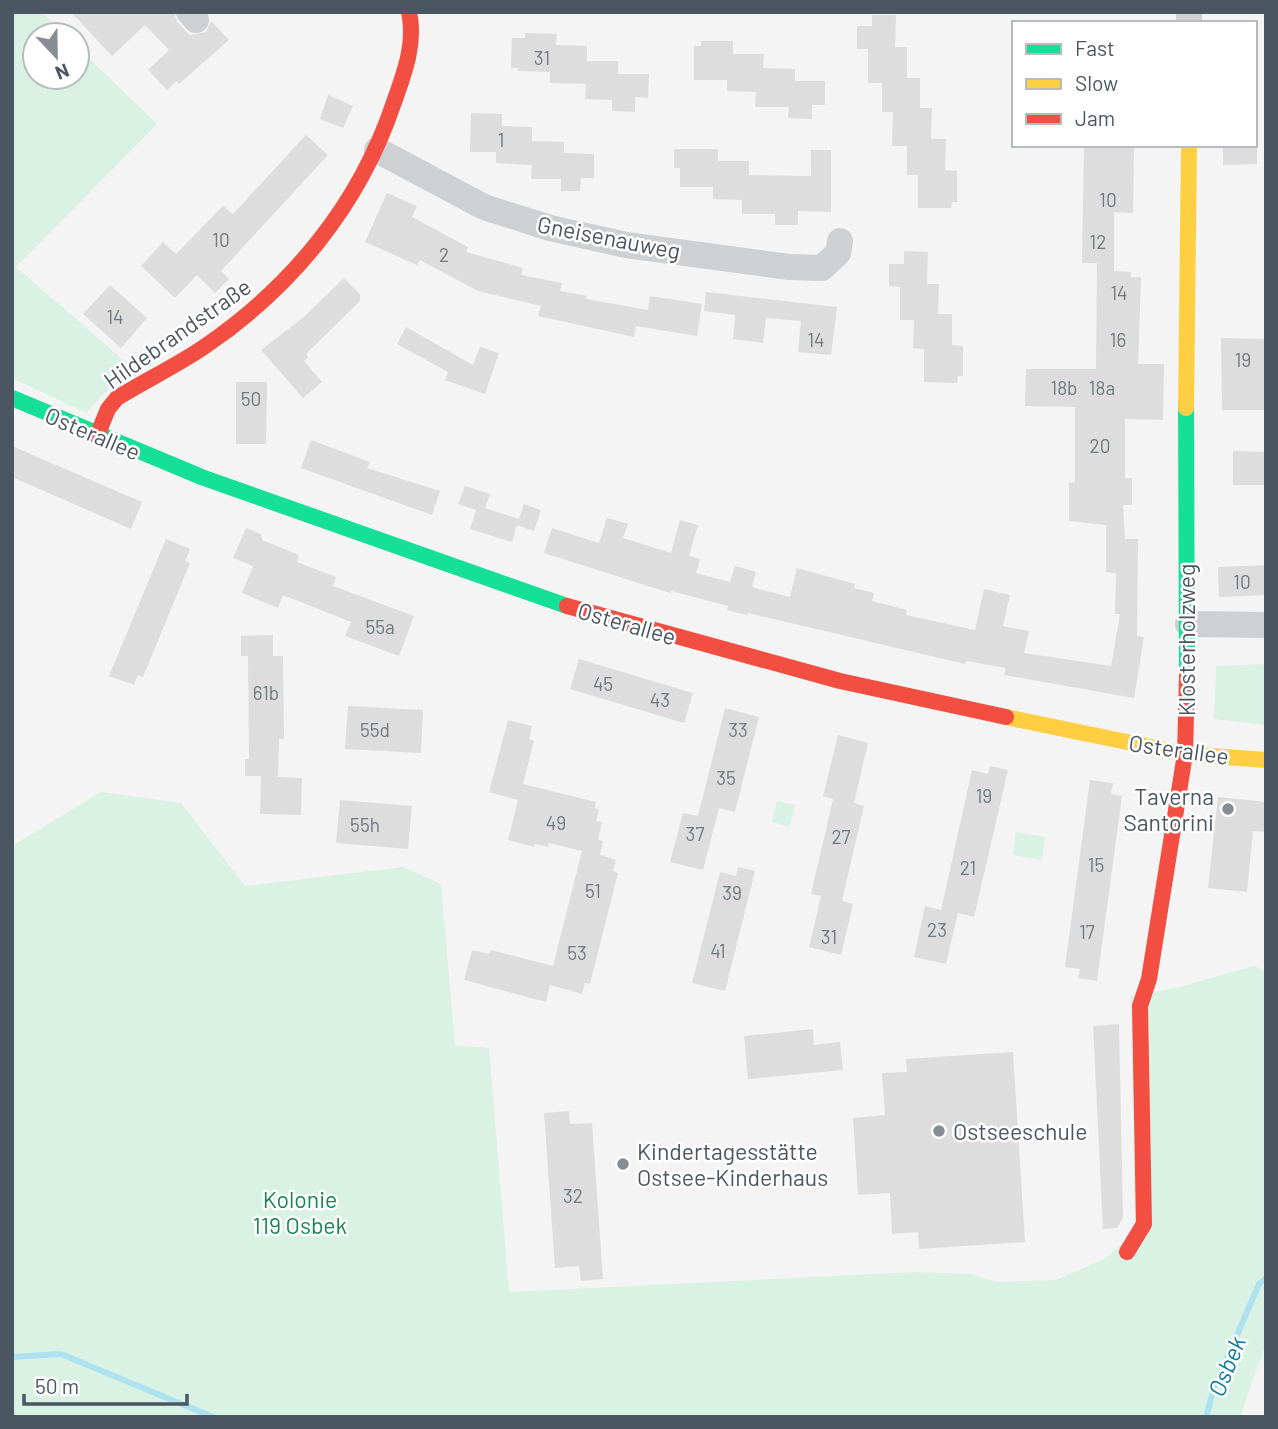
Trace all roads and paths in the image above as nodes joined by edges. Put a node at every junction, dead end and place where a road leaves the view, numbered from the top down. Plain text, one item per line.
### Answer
1 (409, 12) edge
2 (1189, 147) edge
3 (377, 150) junction
4 (840, 241) dead end
5 (12, 398) edge
6 (97, 436) junction
7 (1188, 624) junction
8 (1266, 625) edge
9 (1185, 754) junction
10 (1266, 760) edge
11 (1127, 1252) dead end

1 - 3 street, Hildebrandstraße
2 - 7 street, Klosterholzweg
3 - 4 street, Gneisenauweg
3 - 6 street, Hildebrandstraße
5 - 6 street, Osterallee
6 - 9 street, Osterallee
7 - 8 street
7 - 9 street, Klosterholzweg
9 - 10 street, Osterallee
9 - 11 street, Klosterholzweg

